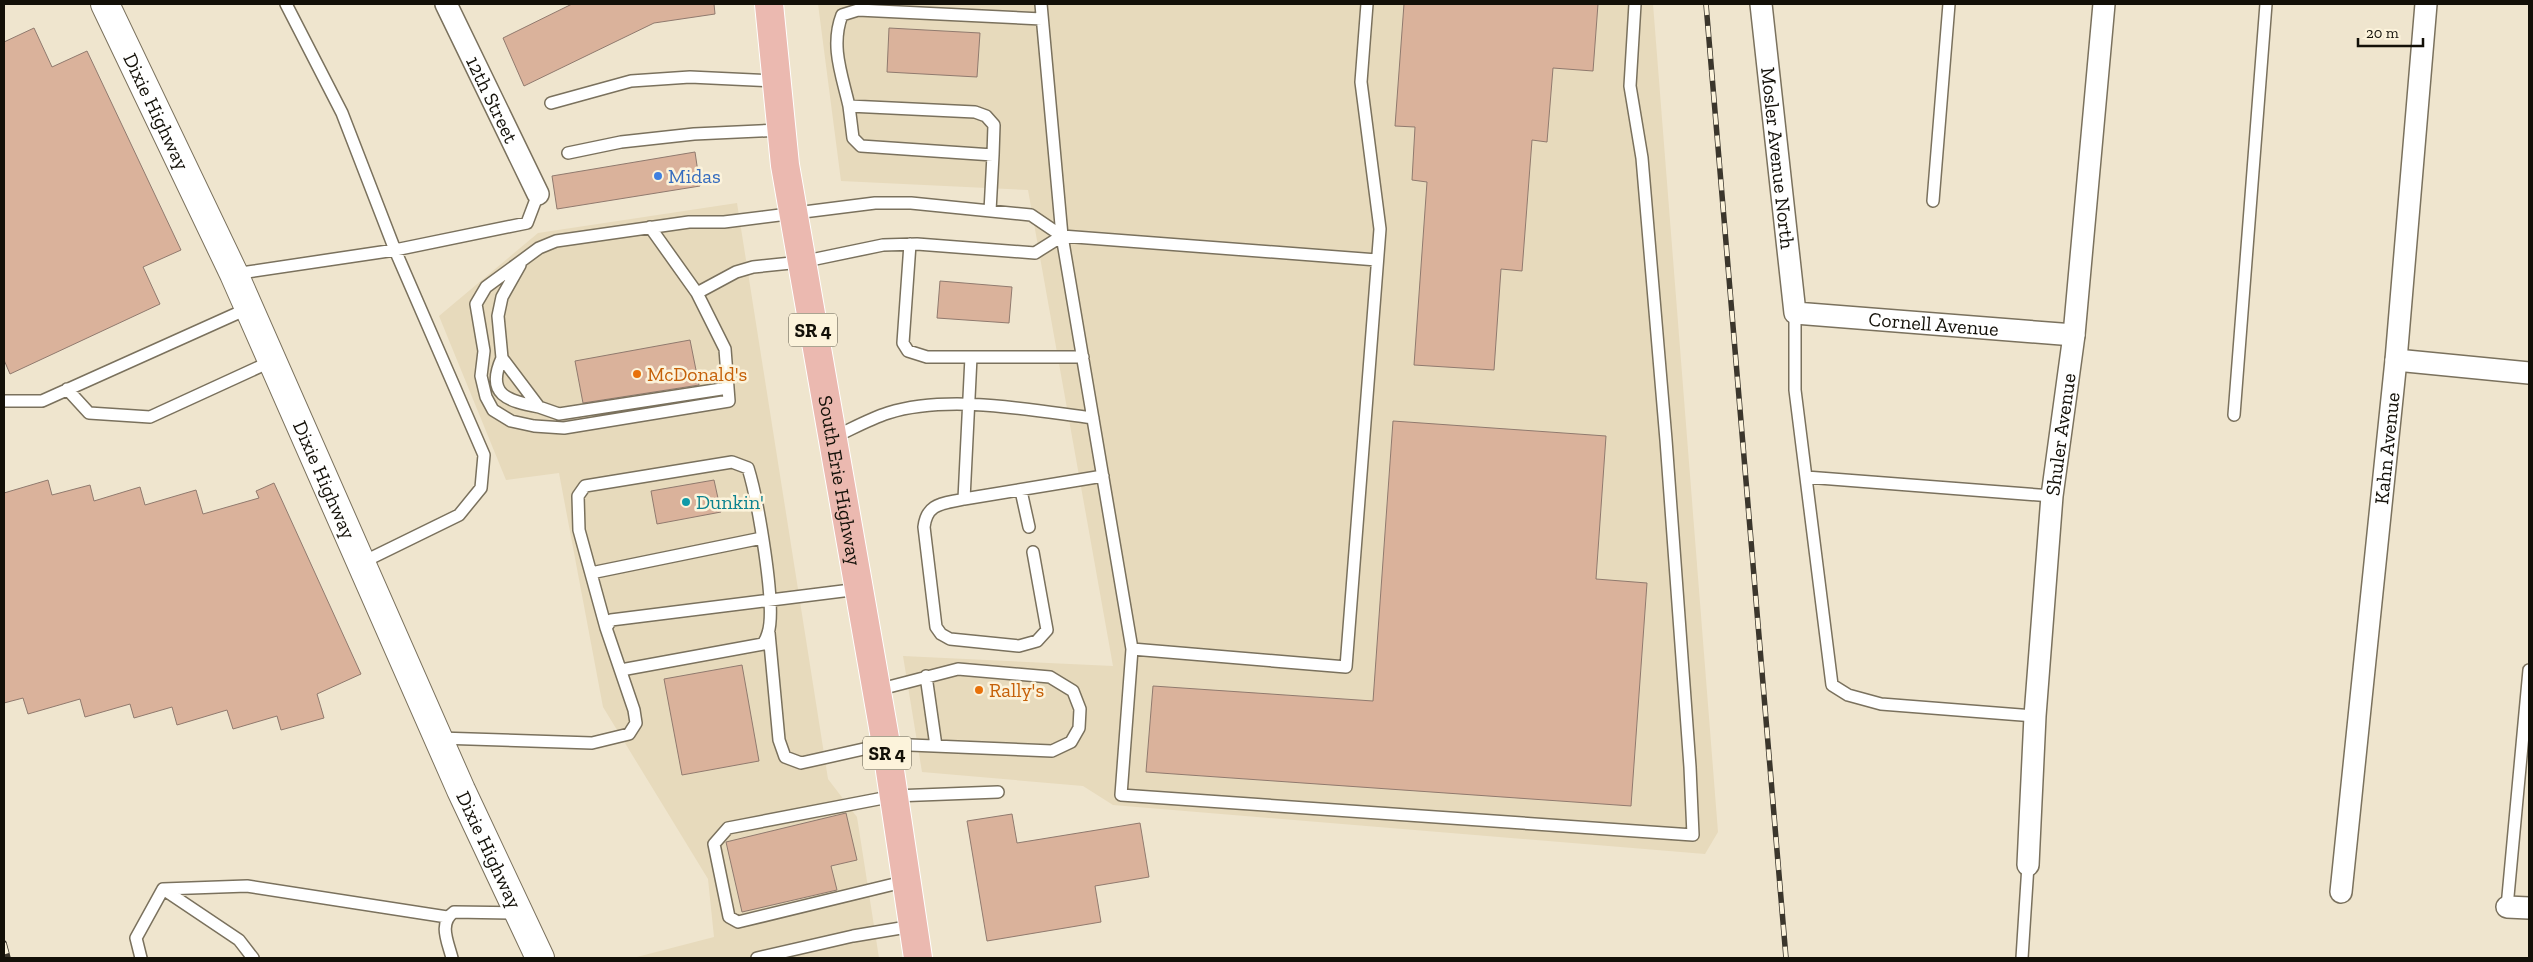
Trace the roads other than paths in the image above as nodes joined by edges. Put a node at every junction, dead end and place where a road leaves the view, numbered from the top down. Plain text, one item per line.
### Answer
1 (105, 4) edge
2 (286, 4) edge
3 (446, 4) edge
4 (769, 4) edge
5 (1041, 4) edge
6 (1367, 4) edge
7 (1635, 4) edge
8 (1761, 4) edge
9 (1949, 4) edge
10 (2104, 4) edge
11 (2266, 4) edge
12 (2426, 4) edge
13 (910, 8) edge
14 (1042, 19) junction
15 (776, 81) junction
16 (551, 103) dead end
17 (849, 106) junction
18 (781, 130) junction
19 (568, 153) dead end
20 (993, 155) junction
21 (538, 194) joint
22 (1933, 201) dead end
23 (990, 211) junction
24 (794, 215) junction
25 (650, 227) junction
26 (1062, 236) junction
27 (910, 244) junction
28 (395, 250) junction
29 (1378, 260) junction
30 (522, 262) junction
31 (801, 262) junction
32 (234, 274) junction
33 (697, 293) junction
34 (249, 308) junction
35 (1795, 313) junction
36 (2074, 335) junction
37 (971, 357) junction
38 (1083, 357) junction
39 (502, 358) junction
40 (2396, 360) junction
41 (272, 361) junction
42 (2529, 373) edge
43 (728, 388) junction
44 (67, 389) junction
45 (4, 401) edge
46 (970, 405) junction
47 (539, 408) junction
48 (2234, 415) dead end
49 (1093, 418) junction
50 (832, 438) junction
51 (1102, 476) junction
52 (1806, 477) junction
53 (1021, 491) junction
54 (2052, 496) junction
55 (964, 499) junction
56 (1029, 528) dead end
57 (762, 538) junction
58 (1034, 552) dead end
59 (361, 563) junction
60 (591, 573) junction
61 (859, 589) junction
62 (770, 600) junction
63 (606, 628) junction
64 (769, 633) junction
65 (1132, 649) junction
66 (621, 670) junction
67 (2529, 670) edge
68 (926, 676) junction
69 (876, 690) junction
70 (2035, 716) junction
71 (438, 738) junction
72 (886, 744) junction
73 (936, 746) junction
74 (998, 792) dead end
75 (894, 796) junction
76 (2028, 865) joint
77 (906, 881) junction
78 (163, 889) junction
79 (2341, 892) dead end
80 (2507, 906) joint
81 (2529, 908) edge
82 (518, 913) junction
83 (447, 917) junction
84 (913, 926) junction
85 (141, 958) edge
86 (253, 958) edge
87 (452, 958) edge
88 (540, 958) edge
89 (758, 958) edge
90 (918, 958) edge
91 (2022, 958) edge

1 - 32 street, Dixie Highway
2 - 28 lane
3 - 21 street, 12th Street
4 - 15 main road, South Erie Highway / SR 4
5 - 14 lane
6 - 29 lane
7 - 65 lane
8 - 35 street, Mosler Avenue North
9 - 22 lane
10 - 36 street, Shuler Avenue
11 - 48 lane
12 - 40 street, Kahn Avenue
13 - 14 lane
13 - 17 lane
14 - 26 lane
15 - 16 lane
15 - 18 main road, South Erie Highway / SR 4
17 - 20 lane
17 - 20 lane
18 - 19 lane
18 - 24 main road, South Erie Highway / SR 4
20 - 23 lane
21 - 28 lane
23 - 24 lane
23 - 26 lane
24 - 25 lane
24 - 31 main road, South Erie Highway / SR 4
25 - 30 lane
25 - 33 lane
26 - 27 lane
26 - 29 lane
26 - 38 lane
27 - 31 lane
27 - 37 lane
28 - 32 lane
28 - 59 lane
29 - 65 lane
30 - 39 lane
30 - 43 lane
31 - 33 lane
31 - 50 main road, South Erie Highway / SR 4
32 - 34 street, Dixie Highway
33 - 43 lane
34 - 41 street, Dixie Highway
34 - 44 lane
35 - 36 street, Cornell Avenue
35 - 52 lane
36 - 54 street, Shuler Avenue
37 - 38 lane
37 - 46 lane
38 - 49 lane
39 - 47 lane
39 - 47 lane
40 - 42 street
40 - 79 street, Kahn Avenue
41 - 44 lane
41 - 59 street, Dixie Highway
43 - 47 lane
44 - 45 lane
46 - 49 lane
46 - 50 lane
46 - 55 lane
49 - 51 lane
50 - 61 main road, South Erie Highway / SR 4
51 - 53 lane
51 - 65 lane
52 - 54 lane
52 - 70 lane
53 - 55 lane
53 - 56 lane
54 - 70 street, Shuler Avenue
55 - 58 lane
57 - 60 lane
57 - 60 lane
57 - 62 lane
59 - 71 street, Dixie Highway
60 - 63 lane
61 - 62 lane
61 - 69 main road, South Erie Highway / SR 4
62 - 63 lane
62 - 64 lane
63 - 66 lane
64 - 66 lane
64 - 72 lane
66 - 71 lane
67 - 80 lane
68 - 69 lane
68 - 73 lane
68 - 73 lane
69 - 72 main road, South Erie Highway / SR 4
70 - 76 street, Shuler Avenue
71 - 82 street, Dixie Highway
72 - 73 lane
72 - 75 main road, South Erie Highway / SR 4
74 - 75 lane
75 - 77 main road, South Erie Highway / SR 4
75 - 77 lane
76 - 91 lane
77 - 84 main road, South Erie Highway / SR 4
78 - 83 lane
78 - 85 lane
78 - 86 lane
80 - 81 street
82 - 83 lane
82 - 88 street, Dixie Highway
83 - 87 lane
84 - 89 lane
84 - 90 main road, South Erie Highway / SR 4

